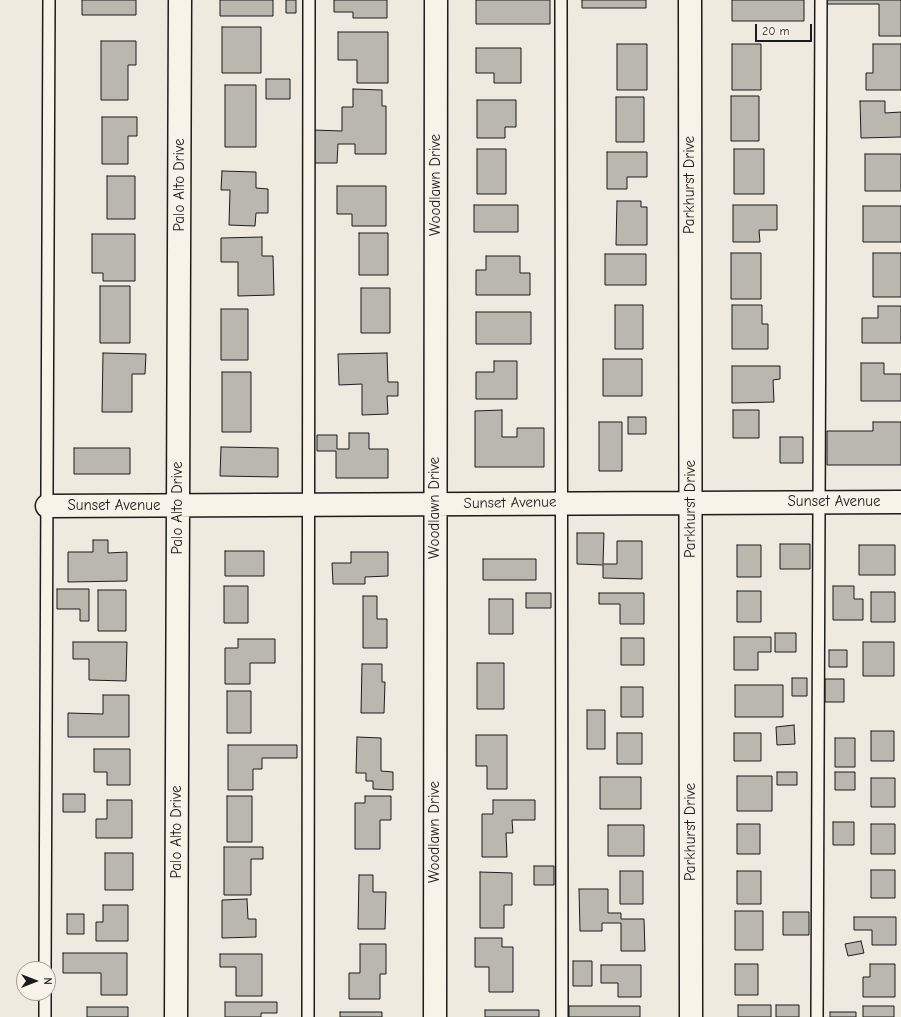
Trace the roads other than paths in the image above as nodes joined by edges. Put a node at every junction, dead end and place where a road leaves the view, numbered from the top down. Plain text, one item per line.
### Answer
1 (49, 0) edge
2 (180, 0) edge
3 (309, 0) edge
4 (436, 0) edge
5 (561, 0) edge
6 (690, 0) edge
7 (821, 0) edge
8 (691, 502) junction
9 (819, 502) junction
10 (901, 502) edge
11 (562, 503) junction
12 (435, 504) junction
13 (308, 505) junction
14 (47, 506) junction
15 (178, 506) junction
16 (45, 961) edge
17 (45, 1001) edge
18 (44, 1017) edge
19 (176, 1017) edge
20 (308, 1017) edge
21 (435, 1017) edge
22 (562, 1017) edge
23 (692, 1017) edge
24 (817, 1017) edge

1 - 14 lane
2 - 15 street, Palo Alto Drive
3 - 13 lane
4 - 12 street, Woodlawn Drive
5 - 11 lane
6 - 8 street, Parkhurst Drive
7 - 9 lane
8 - 9 street, Sunset Avenue
8 - 11 street, Sunset Avenue
8 - 23 street, Parkhurst Drive
9 - 10 street, Sunset Avenue
9 - 24 lane
11 - 12 street, Sunset Avenue
11 - 22 lane
12 - 13 street, Sunset Avenue
12 - 21 street, Woodlawn Drive
13 - 15 street, Sunset Avenue
13 - 20 lane
14 - 15 street, Sunset Avenue
14 - 16 lane
15 - 19 street, Palo Alto Drive
17 - 18 lane

